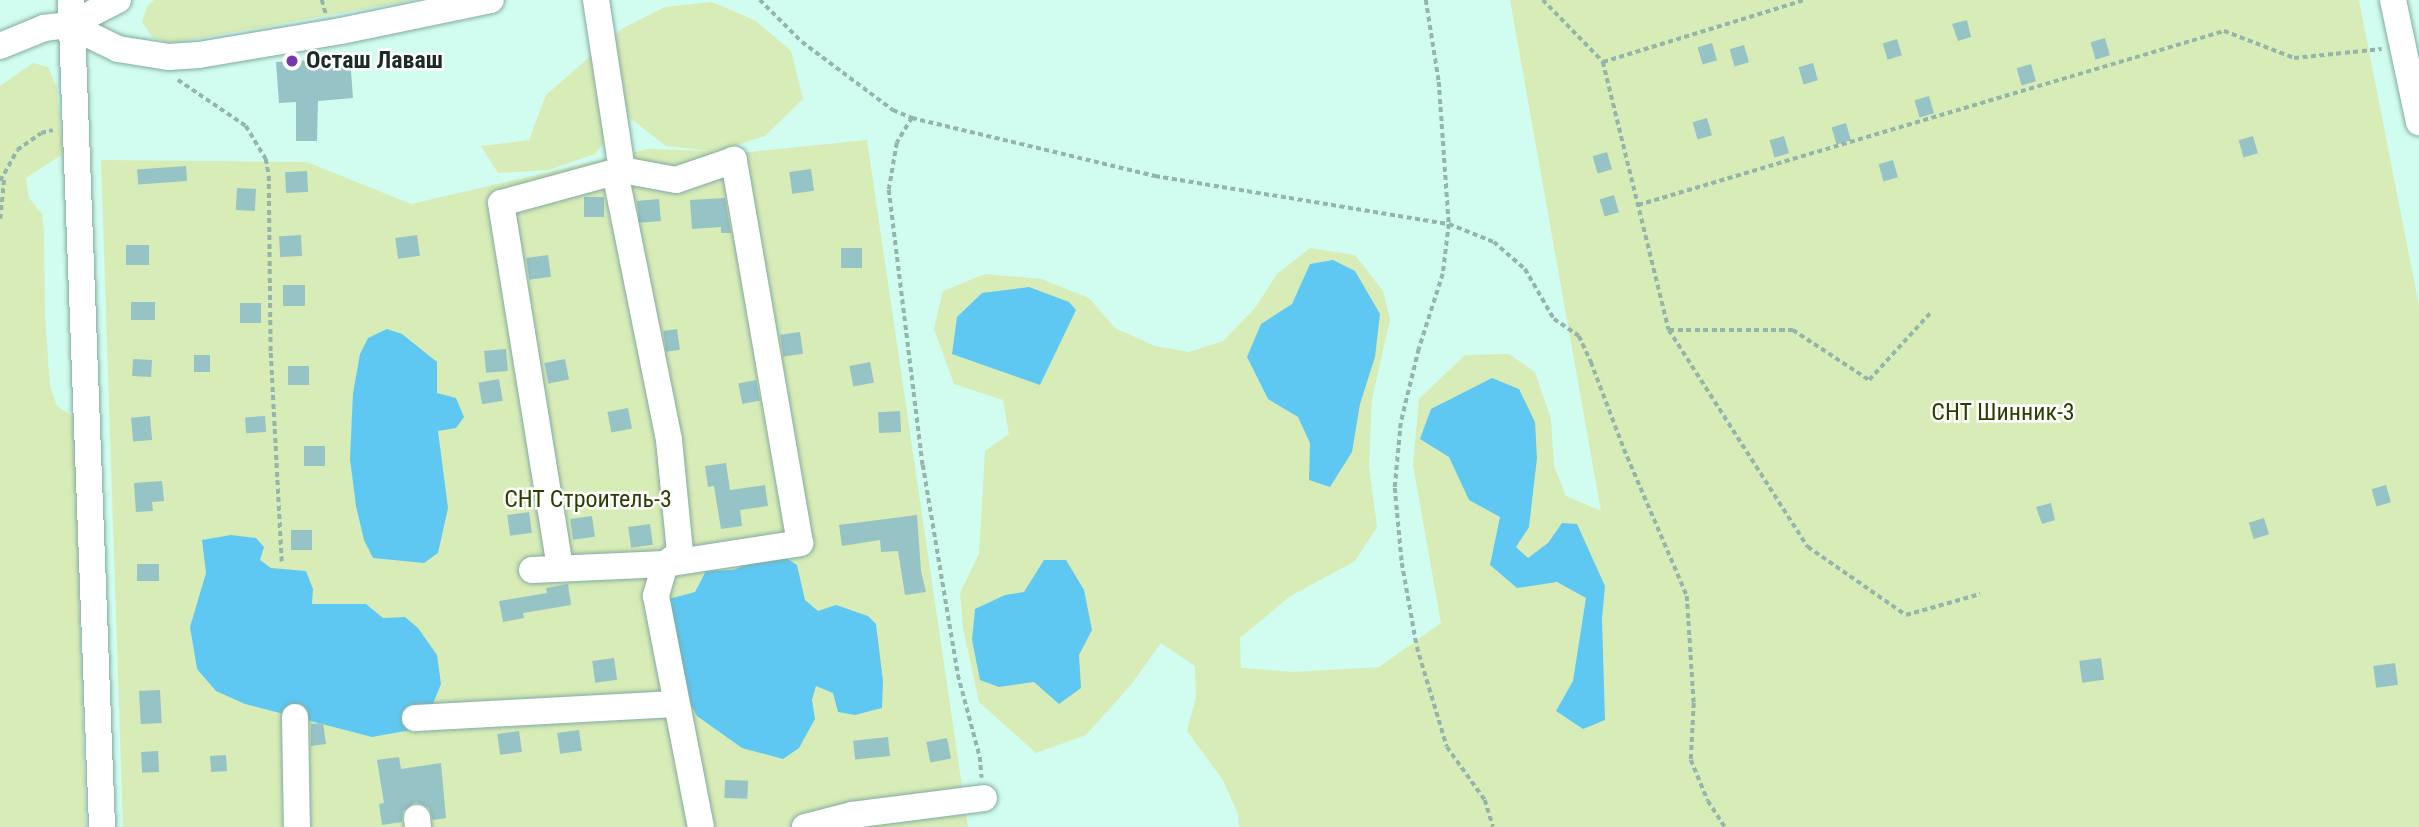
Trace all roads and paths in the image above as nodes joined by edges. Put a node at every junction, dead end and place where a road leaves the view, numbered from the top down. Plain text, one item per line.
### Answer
1 (118, 0) edge
2 (491, 0) edge
3 (596, 0) edge
4 (760, 0) edge
5 (1426, 0) edge
6 (1543, 0) edge
7 (1805, 0) edge
8 (2393, 0) edge
9 (70, 12) edge
10 (2405, 45) junction
11 (0, 46) edge
12 (1602, 62) junction
13 (177, 79) dead end
14 (912, 118) junction
15 (2419, 122) edge
16 (75, 124) junction
17 (618, 171) junction
18 (2, 179) edge
19 (1638, 205) junction
20 (0, 219) edge
21 (1449, 224) junction
22 (1931, 312) dead end
23 (1669, 330) junction
24 (282, 564) dead end
25 (665, 565) junction
26 (560, 568) junction
27 (532, 570) dead end
28 (1980, 594) dead end
29 (676, 704) junction
30 (295, 717) dead end
31 (415, 718) dead end
32 (984, 798) joint
33 (853, 821) edge
34 (102, 827) edge
35 (297, 827) edge
36 (701, 827) edge
37 (805, 827) edge
38 (1493, 827) edge
39 (1725, 827) edge

1 - 9 street
2 - 9 street
3 - 17 street
4 - 14 path
5 - 21 path
6 - 12 path
7 - 12 path
8 - 10 street
9 - 11 street
9 - 16 street
10 - 15 street
10 - 19 path
12 - 19 path
13 - 24 path
14 - 21 path
14 - 32 path
16 - 18 path
16 - 34 street
17 - 25 street
17 - 25 street
17 - 26 street
18 - 20 path
19 - 23 path
21 - 38 path
21 - 39 path
22 - 23 path
23 - 28 path
25 - 26 street
25 - 29 street
26 - 27 street
29 - 31 street
29 - 36 street
30 - 35 street
32 - 33 street
33 - 37 street

